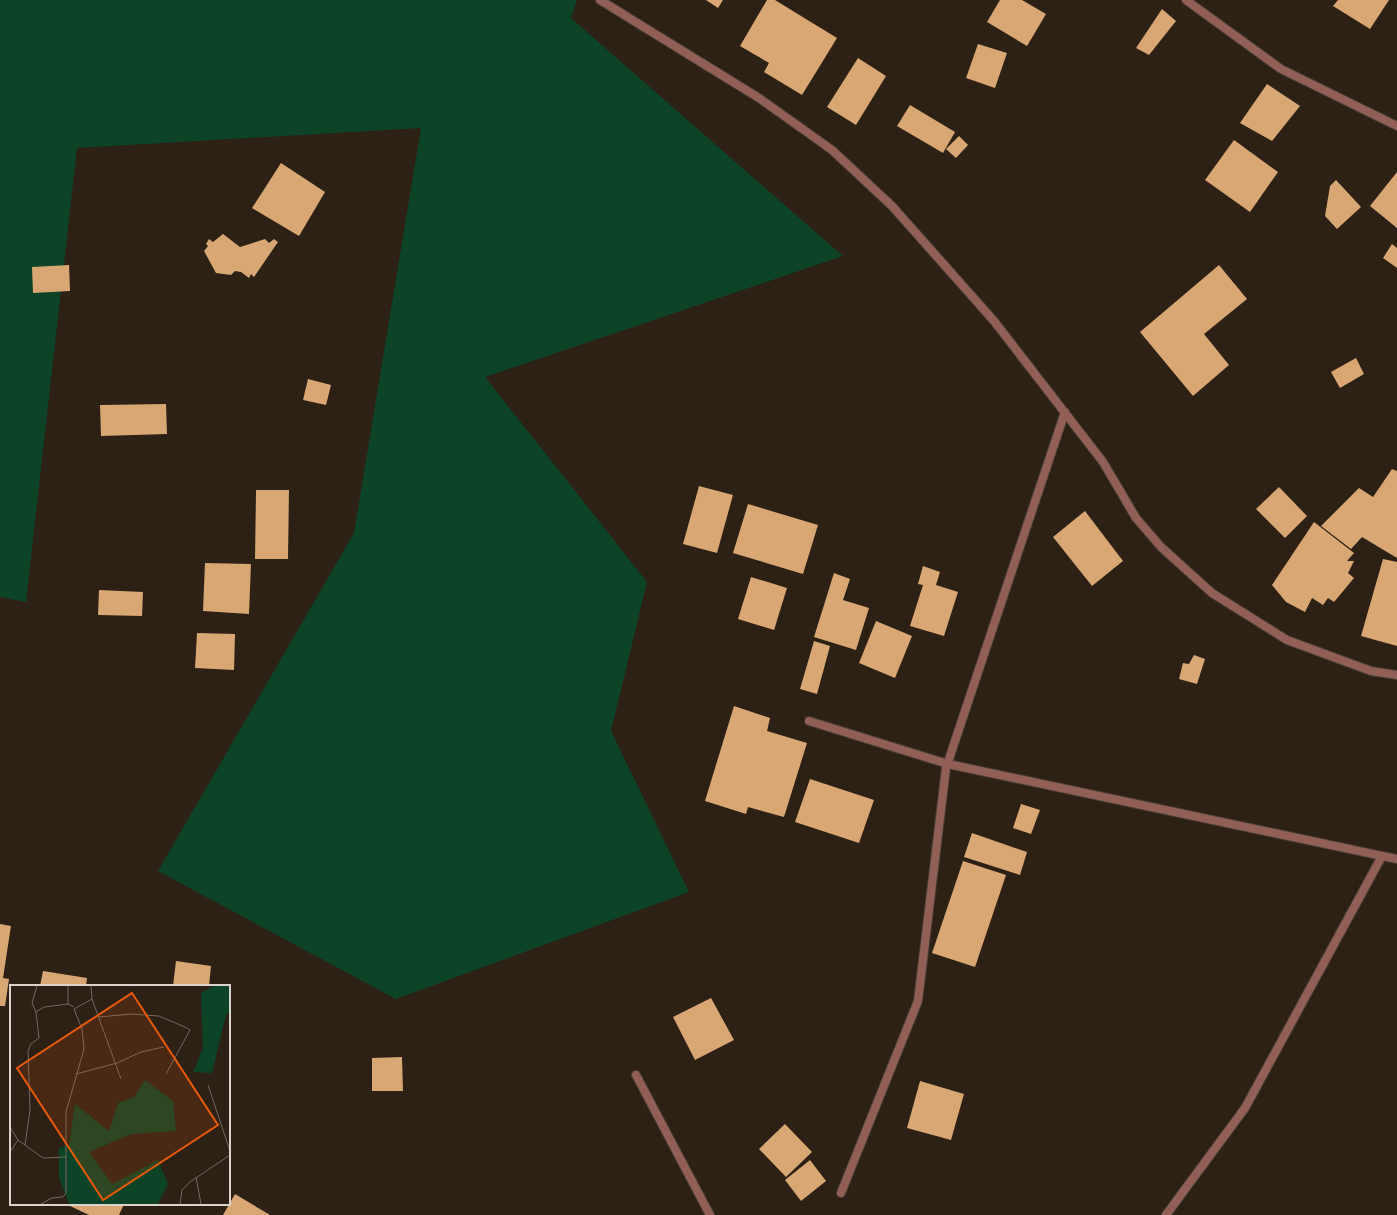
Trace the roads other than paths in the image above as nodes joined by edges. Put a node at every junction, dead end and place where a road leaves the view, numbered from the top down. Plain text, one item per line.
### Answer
1 (600, 0) edge
2 (1186, 0) edge
3 (1397, 126) edge
4 (1064, 412) junction
5 (1397, 676) edge
6 (809, 721) dead end
7 (948, 764) junction
8 (1382, 856) junction
9 (1397, 859) edge
10 (636, 1075) dead end
11 (841, 1193) dead end
12 (710, 1215) edge
13 (1166, 1215) edge

1 - 4 street
2 - 3 street
4 - 5 street
4 - 7 street
6 - 7 street
7 - 8 street
7 - 11 street
8 - 9 street
8 - 13 street
10 - 12 street

